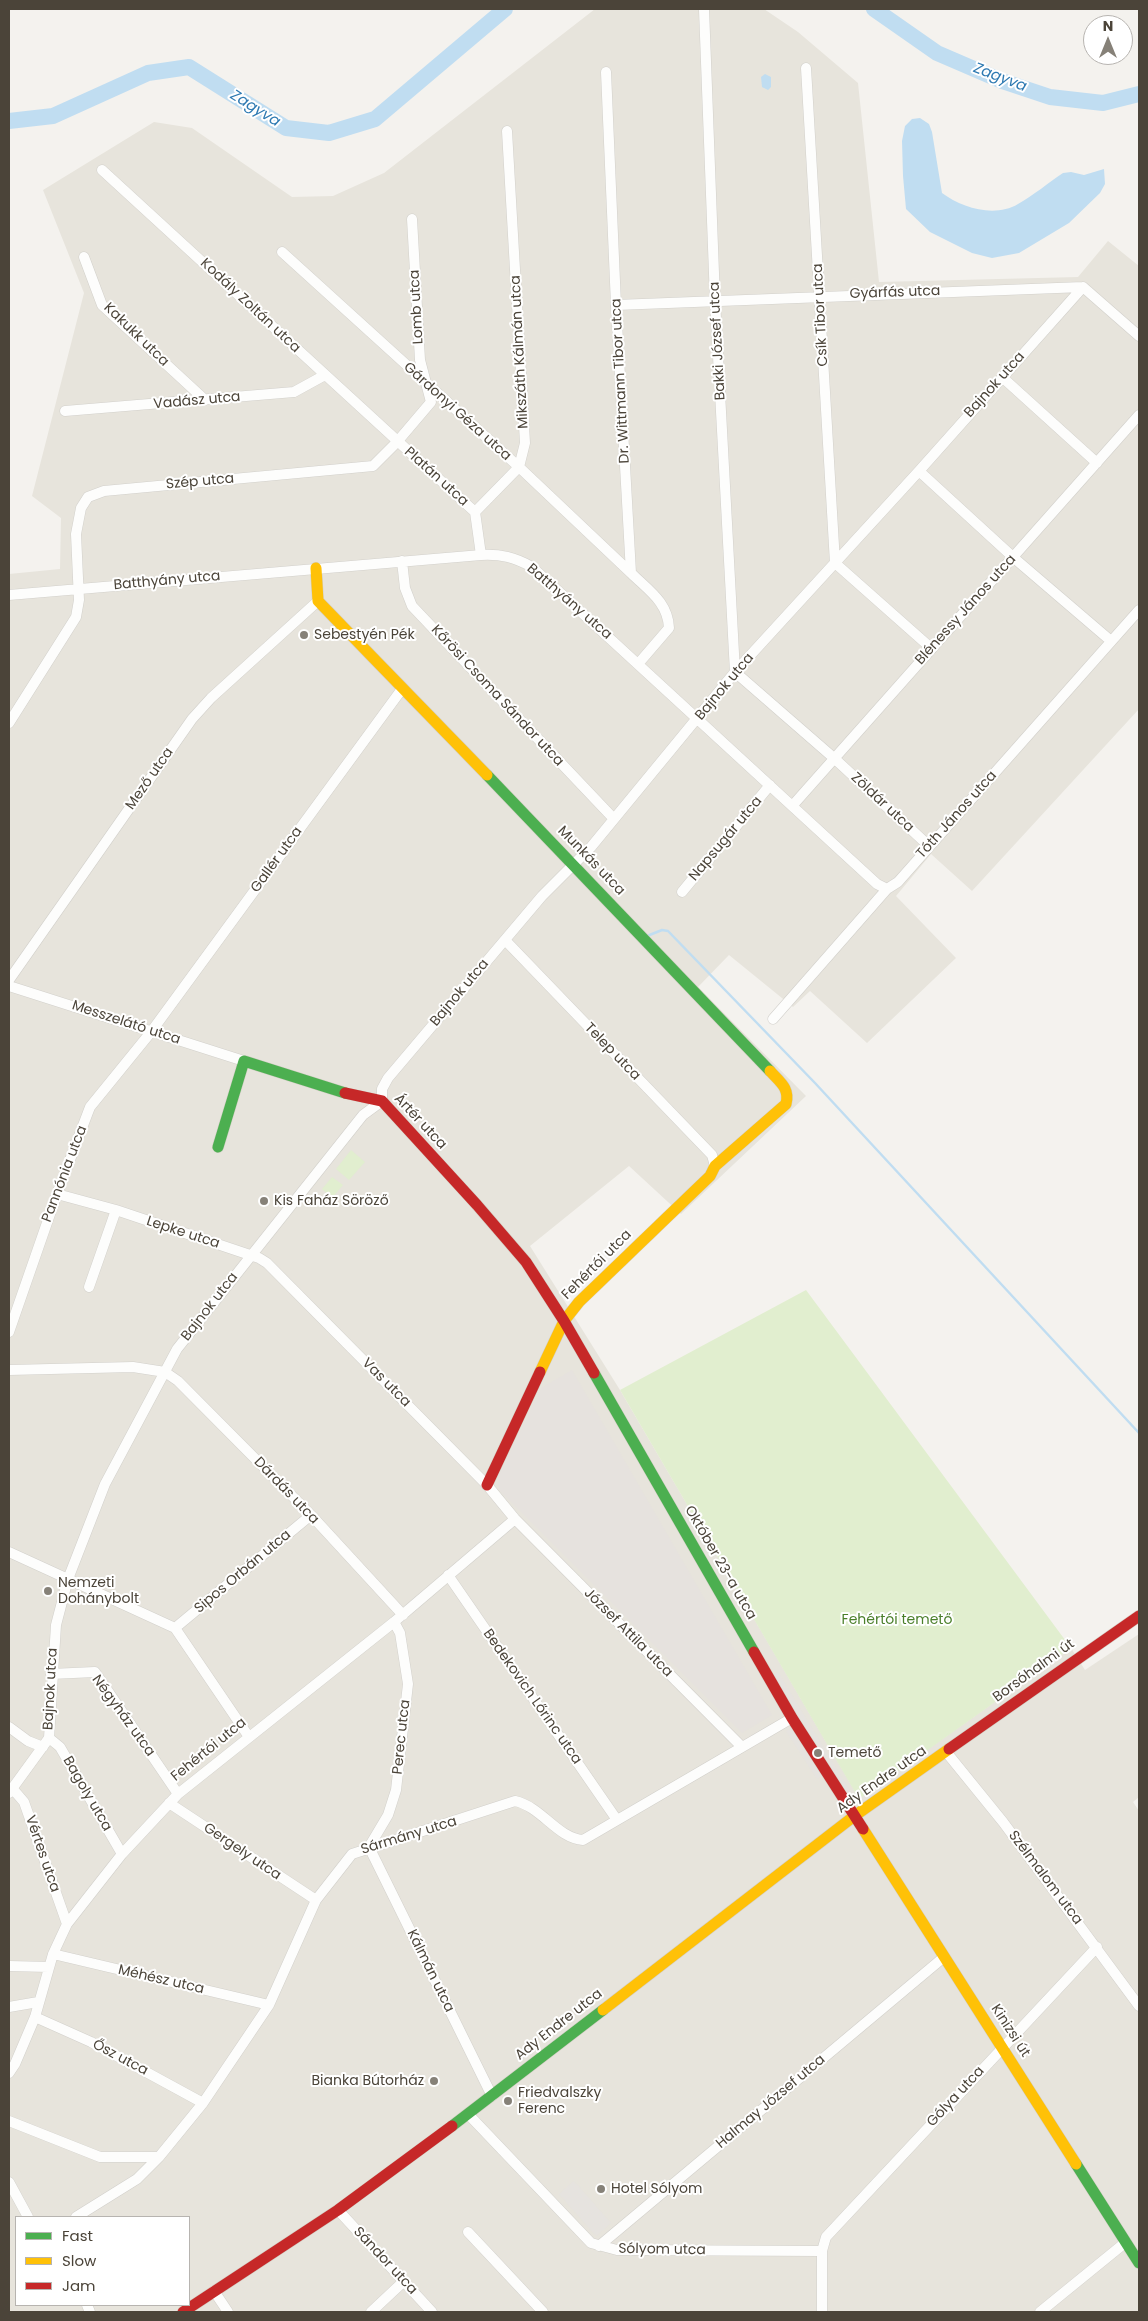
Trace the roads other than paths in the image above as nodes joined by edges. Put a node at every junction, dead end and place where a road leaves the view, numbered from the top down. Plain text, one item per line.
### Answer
1 (704, 9) edge
2 (806, 68) dead end
3 (606, 72) dead end
4 (507, 131) dead end
5 (102, 170) dead end
6 (412, 219) dead end
7 (282, 252) dead end
8 (84, 257) dead end
9 (1083, 287) junction
10 (820, 296) junction
11 (715, 300) junction
12 (616, 305) junction
13 (1139, 336) edge
14 (325, 375) junction
15 (1002, 378) junction
16 (428, 387) junction
17 (205, 400) junction
18 (65, 411) dead end
19 (1139, 415) edge
20 (397, 442) junction
21 (1097, 463) junction
22 (519, 467) junction
23 (919, 471) junction
24 (475, 512) junction
25 (481, 554) junction
26 (1014, 558) junction
27 (402, 562) junction
28 (835, 563) junction
29 (316, 568) junction
30 (631, 572) junction
31 (78, 588) junction
32 (9, 595) edge
33 (318, 601) junction
34 (1139, 610) edge
35 (1111, 641) junction
36 (931, 648) junction
37 (638, 664) junction
38 (735, 672) junction
39 (402, 689) junction
40 (697, 720) junction
41 (9, 723) edge
42 (835, 759) junction
43 (770, 785) junction
44 (792, 804) junction
45 (614, 819) junction
46 (929, 846) junction
47 (574, 865) junction
48 (887, 889) junction
49 (682, 892) dead end
50 (504, 940) junction
51 (9, 980) edge
52 (9, 986) edge
53 (773, 1019) dead end
54 (151, 1032) junction
55 (244, 1061) junction
56 (382, 1101) junction
57 (218, 1147) dead end
58 (716, 1166) junction
59 (57, 1194) junction
60 (116, 1210) junction
61 (250, 1255) junction
62 (89, 1287) dead end
63 (564, 1321) junction
64 (9, 1332) edge
65 (9, 1370) edge
66 (165, 1372) junction
67 (486, 1485) junction
68 (311, 1516) junction
69 (515, 1519) junction
70 (9, 1552) edge
71 (448, 1574) junction
72 (68, 1579) junction
73 (403, 1615) junction
74 (1139, 1616) edge
75 (394, 1622) junction
76 (175, 1628) junction
77 (51, 1674) junction
78 (792, 1718) junction
79 (9, 1727) edge
80 (249, 1737) junction
81 (46, 1743) junction
82 (742, 1748) junction
83 (947, 1752) junction
84 (10, 1790) edge
85 (178, 1794) junction
86 (169, 1803) junction
87 (853, 1817) junction
88 (617, 1820) junction
89 (368, 1847) junction
90 (122, 1854) junction
91 (316, 1900) junction
92 (67, 1924) junction
93 (1097, 1947) junction
94 (53, 1954) junction
95 (944, 1957) junction
96 (9, 1966) edge
97 (50, 1967) junction
98 (38, 2002) junction
99 (269, 2005) junction
100 (1139, 2006) edge
101 (9, 2007) edge
102 (35, 2017) junction
103 (1002, 2047) junction
104 (9, 2073) edge
105 (492, 2096) junction
106 (203, 2103) junction
107 (468, 2114) junction
108 (9, 2121) edge
109 (160, 2157) junction
110 (9, 2182) edge
111 (338, 2210) junction
112 (27, 2216) edge
113 (78, 2216) edge
114 (468, 2232) dead end
115 (1126, 2242) junction
116 (598, 2246) junction
117 (822, 2251) junction
118 (1139, 2263) edge
119 (403, 2282) junction
120 (214, 2292) junction
121 (182, 2312) edge
122 (228, 2312) edge
123 (371, 2312) edge
124 (432, 2312) edge
125 (543, 2312) edge
126 (822, 2312) edge
127 (1040, 2312) edge

1 - 11 street, Bakki József utca
2 - 10 street, Csík Tibor utca
3 - 12 street, Dr. Wittmann Tibor utca
4 - 22 street, Mikszáth Kálmán utca
5 - 14 street, Kodály Zoltán utca
6 - 16 street, Lomb utca
7 - 16 street, Gárdonyi Géza utca
8 - 17 street, Kakukk utca
9 - 10 street, Gyárfás utca
9 - 13 street
9 - 15 street, Bajnok utca
10 - 11 street, Gyárfás utca
10 - 28 street, Csík Tibor utca
11 - 12 street, Gyárfás utca
11 - 38 street, Bakki József utca
12 - 30 street, Dr. Wittmann Tibor utca
14 - 17 street, Vadász utca
14 - 20 street, Kodály Zoltán utca
15 - 21 street
15 - 23 street, Bajnok utca
16 - 20 street, Lomb utca
16 - 22 street, Gárdonyi Géza utca
17 - 18 street, Vadász utca
19 - 21 street, Blénessy János utca
20 - 24 street, Platán utca
20 - 31 street, Szép utca
21 - 26 street, Blénessy János utca
22 - 24 street
22 - 30 street, Gárdonyi Géza utca
23 - 26 street
23 - 28 street, Bajnok utca
24 - 25 street
25 - 27 street, Batthyány utca
25 - 37 street, Batthyány utca
26 - 35 street
26 - 36 street, Blénessy János utca
27 - 29 street, Batthyány utca
27 - 45 street, Kőrösi Csoma Sándor utca
28 - 36 street
28 - 38 street, Bajnok utca
29 - 31 street, Batthyány utca
29 - 33 street
30 - 37 street
31 - 32 street, Batthyány utca
31 - 41 street, Szép utca
33 - 39 street, Munkás utca
33 - 51 street, Mező utca
34 - 35 street, Tóth János utca
35 - 46 street, Tóth János utca
36 - 42 street, Blénessy János utca
37 - 40 street, Batthyány utca
38 - 40 street, Bajnok utca
38 - 42 street, Zöldár utca
39 - 47 street, Munkás utca
39 - 54 street, Gallér utca
40 - 43 street, Batthyány utca
40 - 45 street, Bajnok utca
42 - 44 street, Blénessy János utca
42 - 46 street, Zöldár utca
43 - 44 street, Batthyány utca
43 - 49 street, Napsugár utca
44 - 48 street, Batthyány utca
45 - 47 street, Bajnok utca
46 - 48 street, Tóth János utca
47 - 50 street, Bajnok utca
47 - 58 street, Munkás utca
48 - 53 street, Tóth János utca
50 - 56 street, Bajnok utca
50 - 58 street, Telep utca
52 - 54 street, Messzelátó utca
54 - 55 street, Messzelátó utca
54 - 59 street, Pannónia utca
55 - 56 street, Ártér utca
55 - 57 street
56 - 61 street, Bajnok utca
56 - 63 street, Ártér utca
58 - 63 street, Fehértói utca
59 - 60 street, Lepke utca
59 - 64 street, Pannónia utca
60 - 61 street, Lepke utca
60 - 62 street
61 - 66 street, Bajnok utca
61 - 67 street, Vas utca
63 - 67 street, Fehértói utca
63 - 78 street, Október 23-a utca
65 - 66 street
66 - 68 street, Dárdás utca
66 - 72 street, Bajnok utca
67 - 69 street, Vas utca
68 - 73 street, Dárdás utca
68 - 76 street, Sipos Orbán utca
69 - 71 street, Fehértói utca
69 - 82 street, József Attila utca
70 - 72 street
71 - 73 street, Fehértói utca
71 - 88 street, Bedekovich Lőrinc utca
72 - 76 street
72 - 77 street, Bajnok utca
73 - 75 street, Fehértói utca
74 - 83 street, Borsóhalmi út
75 - 80 street, Fehértói utca
75 - 89 street, Perec utca
76 - 80 street
77 - 81 street, Bajnok utca
77 - 85 street, Négyház utca
78 - 82 street, Sármány utca
78 - 87 street, Október 23-a utca
79 - 81 street
80 - 85 street, Fehértói utca
81 - 84 street, Bajnok utca
81 - 90 street, Bagoly utca
82 - 88 street, Sármány utca
83 - 87 street, Ady Endre utca
83 - 93 street, Szélmalom utca
84 - 92 street, Vértes utca
85 - 86 street, Fehértói utca
86 - 90 street, Fehértói utca
86 - 91 street, Gergely utca
87 - 95 street, Kinizsi út
87 - 105 street, Ady Endre utca
88 - 89 street, Sármány utca
89 - 91 street, Sármány utca
89 - 105 street, Kálmán utca
90 - 92 street, Fehértói utca
91 - 99 street, Sármány utca
92 - 94 street, Fehértói utca
93 - 100 street, Szélmalom utca
93 - 103 street, Gólya utca
94 - 97 street, Fehértói utca
94 - 99 street, Méhész utca
95 - 103 street, Kinizsi út
95 - 116 street, Halmay József utca
96 - 97 street
97 - 98 street, Fehértói utca
98 - 101 street
98 - 102 street, Fehértói utca
99 - 106 street, Sármány utca
102 - 104 street, Fehértói utca
102 - 106 street, Ősz utca
103 - 115 street, Kinizsi út
103 - 117 street, Gólya utca
105 - 107 street, Ady Endre utca
106 - 109 street, Sármány utca
107 - 111 street, Ady Endre utca
107 - 116 street, Sólyom utca
108 - 109 street
109 - 113 street, Sármány utca
110 - 112 street
111 - 119 street, Sándor utca
111 - 120 street, Ady Endre utca
114 - 125 street
115 - 118 street, Kinizsi út
115 - 127 street
116 - 117 street, Sólyom utca
117 - 126 street
119 - 123 street
119 - 124 street, Sándor utca
120 - 121 street, Ady Endre utca
120 - 122 street

